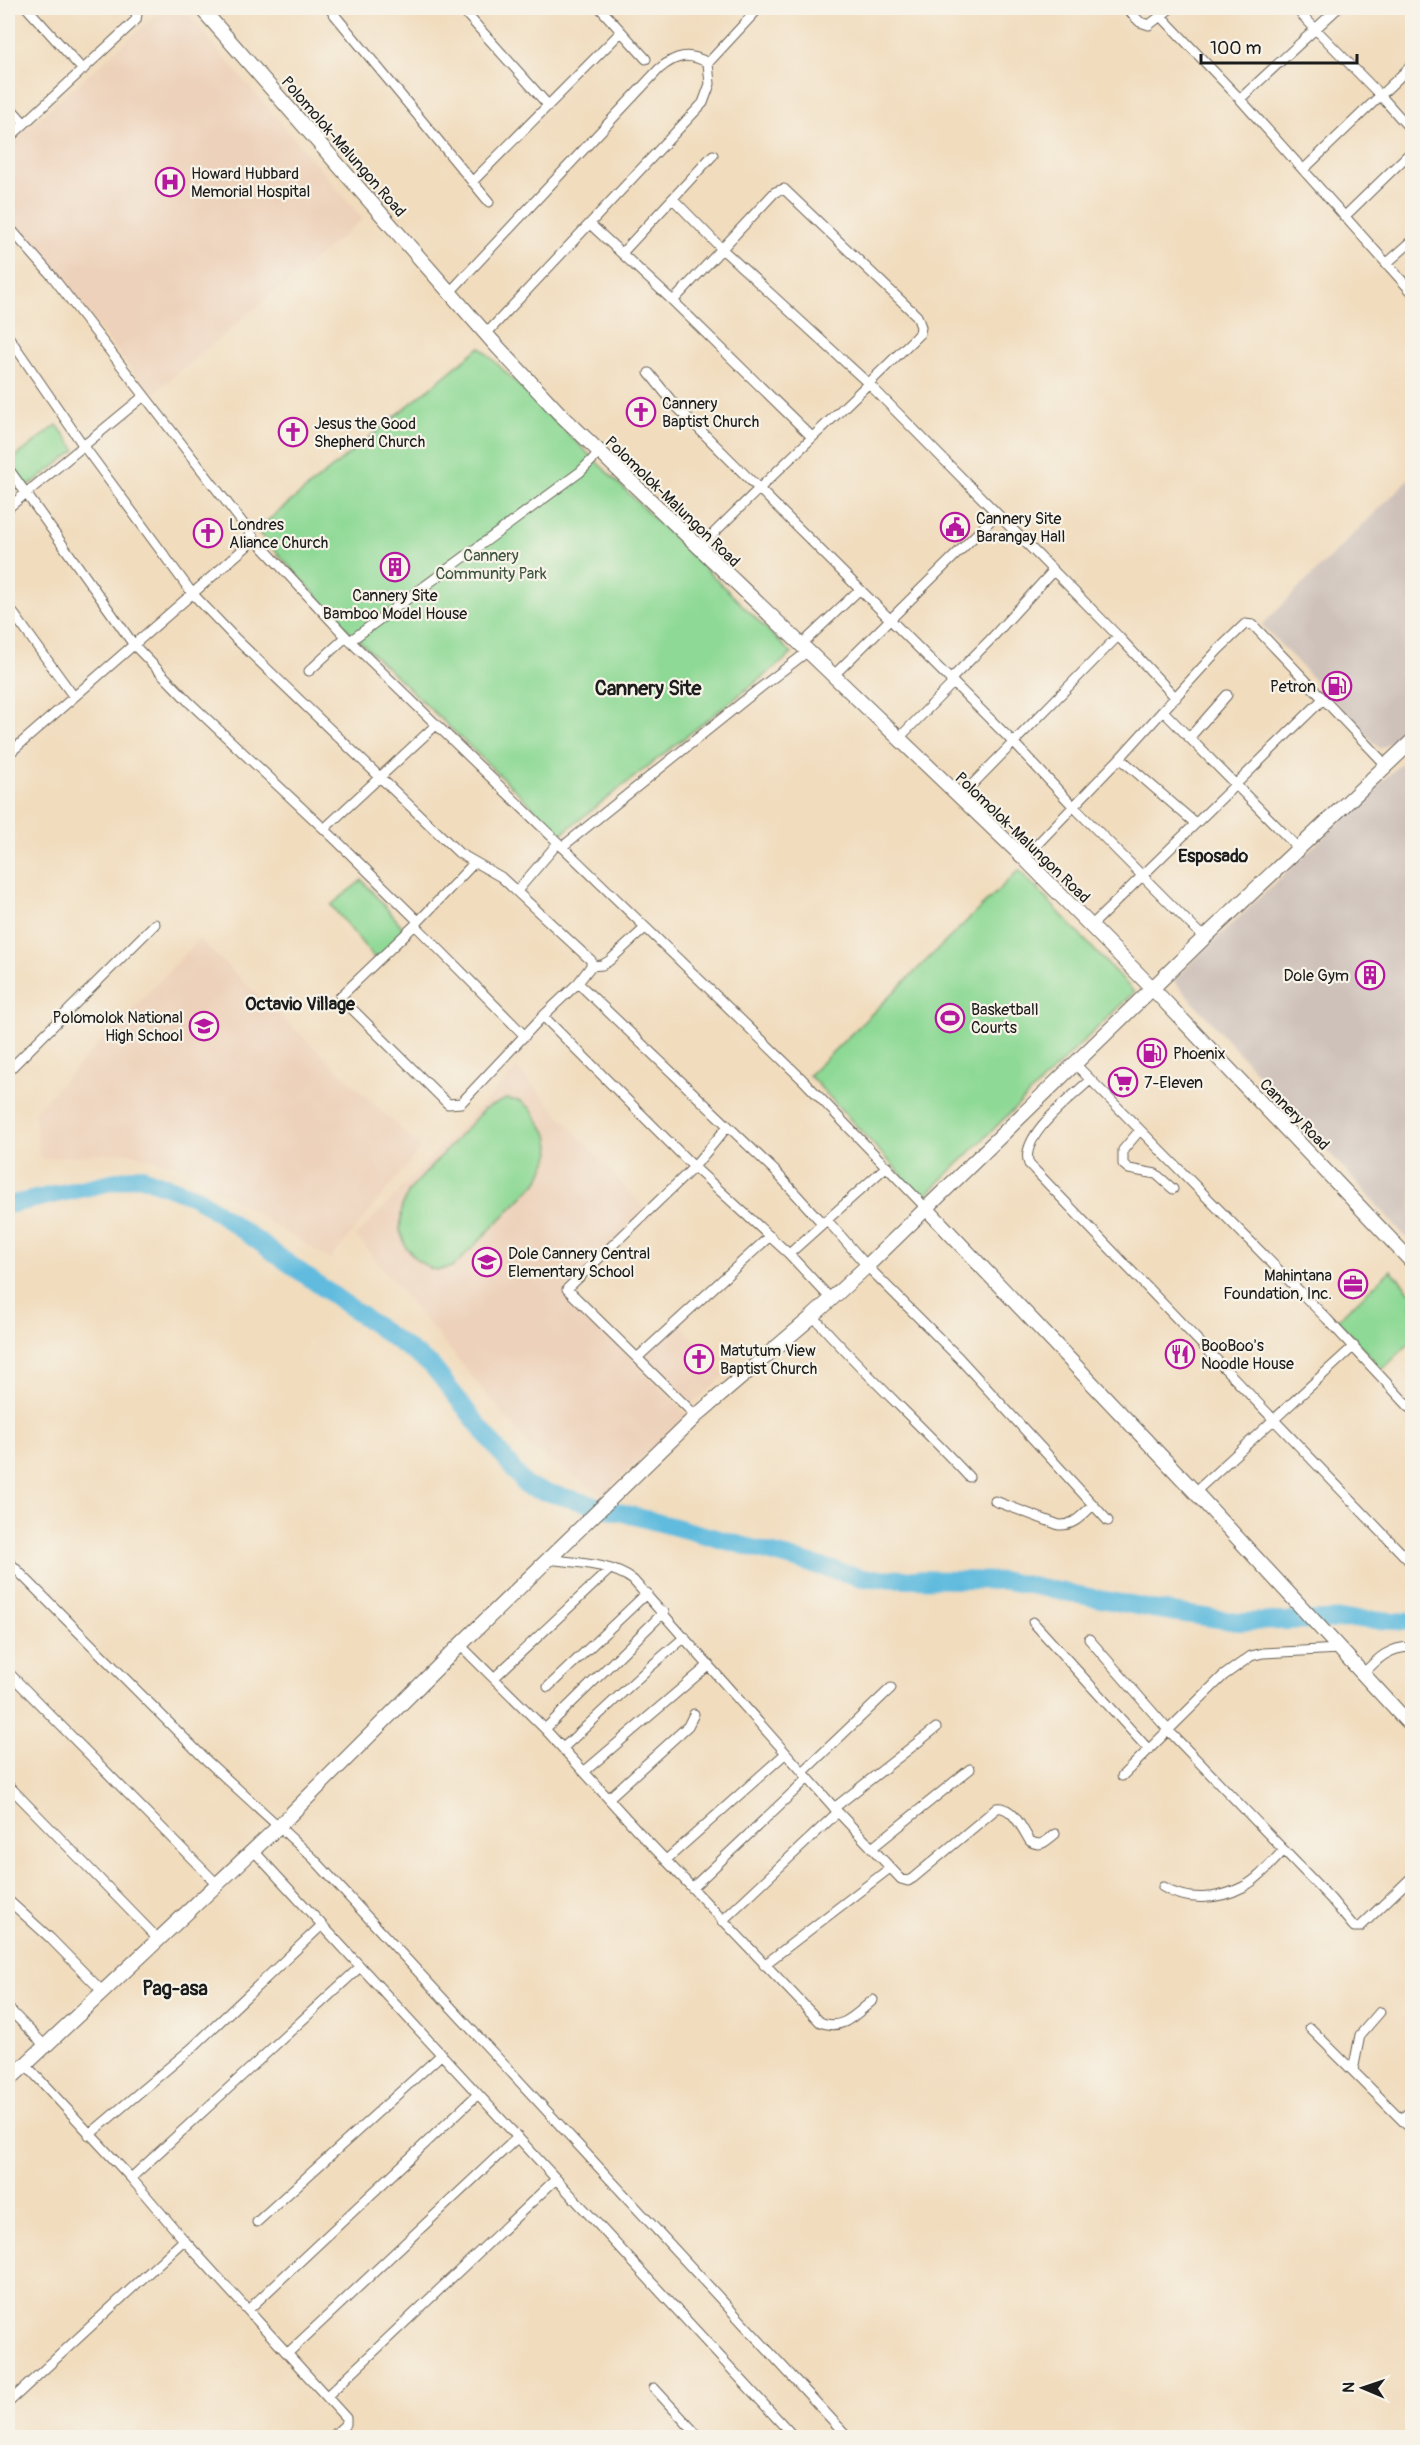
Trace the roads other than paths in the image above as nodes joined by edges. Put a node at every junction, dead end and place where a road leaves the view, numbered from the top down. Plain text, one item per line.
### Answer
1 (27, 8) edge
2 (130, 8) edge
3 (201, 8) edge
4 (329, 8) edge
5 (461, 8) edge
6 (600, 8) edge
7 (759, 8) edge
8 (1126, 8) edge
9 (1171, 8) edge
10 (1295, 8) edge
11 (1338, 8) edge
12 (1162, 17) junction
13 (1314, 29) junction
14 (621, 32) junction
15 (646, 59) dead end
16 (708, 63) junction
17 (1413, 65) edge
18 (83, 70) junction
19 (1380, 95) junction
20 (1240, 99) junction
21 (8, 105) edge
22 (548, 105) junction
23 (24, 123) junction
24 (1413, 131) edge
25 (8, 138) edge
26 (1413, 151) edge
27 (713, 155) dead end
28 (1303, 170) junction
29 (472, 182) junction
30 (673, 198) junction
31 (489, 202) dead end
32 (1344, 218) junction
33 (590, 224) junction
34 (8, 226) edge
35 (1413, 241) edge
36 (723, 250) junction
37 (622, 253) junction
38 (1386, 264) junction
39 (450, 292) junction
40 (1413, 292) edge
41 (674, 301) junction
42 (486, 334) junction
43 (8, 336) edge
44 (649, 374) dead end
45 (869, 384) junction
46 (144, 396) junction
47 (811, 436) junction
48 (83, 445) junction
49 (599, 453) junction
50 (8, 468) edge
51 (758, 487) junction
52 (26, 493) junction
53 (8, 508) edge
54 (996, 515) junction
55 (255, 539) junction
56 (699, 548) junction
57 (1053, 571) junction
58 (859, 590) junction
59 (192, 593) junction
60 (8, 606) edge
61 (889, 620) junction
62 (1118, 636) junction
63 (348, 639) junction
64 (134, 645) junction
65 (804, 649) junction
66 (309, 671) dead end
67 (833, 676) junction
68 (951, 682) junction
69 (1227, 695) dead end
70 (74, 697) junction
71 (1176, 698) junction
72 (1322, 700) junction
73 (1163, 711) junction
74 (436, 724) junction
75 (1190, 737) junction
76 (898, 739) junction
77 (1413, 741) edge
78 (1013, 742) junction
79 (9, 750) edge
80 (1120, 758) junction
81 (1387, 766) junction
82 (380, 778) junction
83 (1236, 783) junction
84 (959, 798) junction
85 (1074, 807) junction
86 (1195, 823) junction
87 (324, 829) junction
88 (560, 845) junction
89 (1300, 850) junction
90 (1024, 858) junction
91 (475, 862) junction
92 (1143, 875) junction
93 (517, 891) junction
94 (416, 923) junction
95 (155, 924) dead end
96 (1091, 926) junction
97 (645, 927) junction
98 (1204, 938) junction
99 (591, 966) junction
100 (578, 983) junction
101 (1153, 989) junction
102 (543, 1016) junction
103 (525, 1036) junction
104 (1075, 1064) junction
105 (8, 1071) edge
106 (1090, 1080) junction
107 (728, 1126) junction
108 (1140, 1130) junction
109 (887, 1166) junction
110 (694, 1167) junction
111 (1173, 1189) dead end
112 (926, 1208) junction
113 (825, 1221) junction
114 (770, 1236) junction
115 (789, 1254) junction
116 (1413, 1262) edge
117 (867, 1266) junction
118 (831, 1299) junction
119 (813, 1316) junction
120 (1354, 1346) junction
121 (638, 1357) junction
122 (1413, 1410) edge
123 (696, 1416) junction
124 (1274, 1419) junction
125 (969, 1477) dead end
126 (1195, 1492) junction
127 (995, 1501) dead end
128 (1094, 1505) junction
129 (1108, 1521) dead end
130 (548, 1559) junction
131 (8, 1561) edge
132 (1413, 1564) edge
133 (610, 1569) junction
134 (646, 1593) junction
135 (664, 1612) junction
136 (1033, 1622) dead end
137 (686, 1637) junction
138 (1089, 1639) dead end
139 (460, 1645) junction
140 (1413, 1647) edge
141 (1340, 1649) junction
142 (710, 1665) junction
143 (8, 1672) edge
144 (1362, 1675) junction
145 (494, 1678) junction
146 (548, 1687) dead end
147 (891, 1688) dead end
148 (694, 1714) dead end
149 (1413, 1727) edge
150 (936, 1728) dead end
151 (545, 1729) junction
152 (1169, 1731) junction
153 (563, 1749) junction
154 (1149, 1750) junction
155 (786, 1753) junction
156 (970, 1769) dead end
157 (585, 1772) junction
158 (805, 1775) junction
159 (1122, 1776) dead end
160 (8, 1785) edge
161 (609, 1798) junction
162 (836, 1810) junction
163 (279, 1826) junction
164 (1055, 1834) dead end
165 (872, 1848) junction
166 (253, 1850) junction
167 (1284, 1850) junction
168 (666, 1860) junction
169 (890, 1868) junction
170 (1413, 1877) edge
171 (217, 1884) junction
172 (1163, 1887) dead end
173 (692, 1888) junction
174 (8, 1900) edge
175 (722, 1921) junction
176 (322, 1925) junction
177 (158, 1939) junction
178 (764, 1965) junction
179 (360, 1968) junction
180 (103, 1992) junction
181 (873, 2000) dead end
182 (8, 2008) edge
183 (1380, 2012) dead end
184 (1310, 2028) dead end
185 (46, 2047) junction
186 (442, 2054) junction
187 (26, 2065) junction
188 (1353, 2071) junction
189 (8, 2081) edge
190 (478, 2094) junction
191 (1413, 2109) edge
192 (1402, 2119) junction
193 (1413, 2130) edge
194 (89, 2135) junction
195 (518, 2137) junction
196 (131, 2178) junction
197 (556, 2179) junction
198 (257, 2222) dead end
199 (184, 2240) junction
200 (248, 2310) junction
201 (288, 2353) junction
202 (654, 2388) dead end
203 (327, 2396) junction
204 (8, 2403) edge
205 (331, 2438) edge
206 (700, 2438) edge
207 (795, 2438) edge
208 (849, 2438) edge

1 - 18 street
2 - 18 street
3 - 39 street, Polomolok-Malungon Road
4 - 29 street
5 - 22 street
6 - 14 street
7 - 16 street
8 - 12 street
9 - 12 street
10 - 13 street
11 - 13 street
12 - 20 street
13 - 19 street
13 - 20 street
14 - 15 street
14 - 22 street
16 - 33 street
16 - 39 street
17 - 19 street
18 - 23 street
19 - 24 street
19 - 28 street
20 - 28 street
21 - 23 street
22 - 29 street
23 - 25 street
26 - 32 street
27 - 30 street
28 - 32 street
29 - 31 street
30 - 36 street
30 - 37 street
32 - 38 street
33 - 37 street
33 - 42 street
34 - 46 street
35 - 38 street
36 - 41 street
36 - 45 street
36 - 45 street
37 - 41 street
38 - 40 street
39 - 42 street, Polomolok-Malungon Road
41 - 47 street
42 - 49 street, Polomolok-Malungon Road
43 - 48 street
44 - 51 street
45 - 47 street
45 - 54 street
46 - 48 street
46 - 55 street
47 - 51 street
48 - 52 street
48 - 59 street
49 - 56 street, Polomolok-Malungon Road
49 - 63 street
50 - 52 street
51 - 56 street
51 - 58 street
52 - 53 street
52 - 64 street
54 - 57 street
54 - 61 street
55 - 59 street
55 - 63 street
56 - 65 street, Polomolok-Malungon Road
57 - 62 street
57 - 68 street
58 - 61 street
58 - 65 street
59 - 64 street
59 - 82 street
60 - 70 street
61 - 67 street
61 - 68 street
62 - 71 street
62 - 78 street
63 - 66 street
63 - 74 street
64 - 70 street
64 - 87 street
65 - 67 street, Polomolok-Malungon Road
65 - 88 street
67 - 76 street, Polomolok-Malungon Road
68 - 76 street
68 - 78 street
69 - 75 street
70 - 79 street
71 - 72 street
71 - 73 street
72 - 81 street
72 - 83 street
73 - 75 street
73 - 80 street
74 - 82 street
74 - 88 street
75 - 83 street
76 - 84 street, Polomolok-Malungon Road
77 - 81 street
78 - 84 street
78 - 85 street
80 - 85 street
80 - 86 street
81 - 89 street
82 - 87 street
82 - 91 street
83 - 86 street
83 - 89 street
84 - 90 street, Polomolok-Malungon Road
85 - 90 street
85 - 92 street
86 - 92 street
87 - 94 street
88 - 93 street
88 - 97 street
89 - 98 street
90 - 96 street, Polomolok-Malungon Road
91 - 93 street
91 - 94 street
92 - 96 street
92 - 98 street
93 - 99 street
94 - 103 street
94 - 103 street
95 - 105 street
96 - 101 street, Polomolok-Malungon Road
97 - 99 street
97 - 109 street
98 - 101 street
99 - 100 street
100 - 102 street
100 - 107 street
101 - 104 street
101 - 116 street, Cannery Road
102 - 103 street
102 - 110 street
104 - 106 street
104 - 112 street
106 - 108 street
106 - 124 street
107 - 110 street
107 - 113 street
108 - 111 street
108 - 120 street
109 - 112 street
109 - 113 street
110 - 114 street
110 - 121 street
112 - 117 street
112 - 126 street
113 - 115 street
113 - 117 street
114 - 115 street
114 - 121 street
115 - 118 street
117 - 118 street
117 - 128 street
118 - 119 street
119 - 123 street
119 - 125 street
120 - 122 street
120 - 124 street
121 - 123 street
123 - 130 street
124 - 126 street
124 - 132 street
126 - 141 street
127 - 128 street
128 - 129 street
130 - 133 street
130 - 139 street
131 - 163 street
133 - 134 street
133 - 145 street
134 - 135 street
134 - 146 street
135 - 137 street
135 - 151 street
136 - 154 street
137 - 142 street
137 - 153 street
138 - 152 street
139 - 145 street
139 - 163 street
140 - 144 street
141 - 144 street
141 - 152 street
142 - 155 street
142 - 157 street
143 - 171 street
144 - 149 street
145 - 151 street
147 - 158 street
148 - 161 street
150 - 162 street
151 - 153 street
152 - 154 street
152 - 167 street
153 - 157 street
154 - 159 street
155 - 158 street
155 - 168 street
156 - 165 street
157 - 161 street
158 - 162 street
158 - 173 street
160 - 177 street
161 - 168 street
162 - 165 street
162 - 175 street
163 - 166 street
163 - 208 street
164 - 169 street
165 - 169 street
166 - 171 street
166 - 176 street
167 - 170 street
167 - 172 street
168 - 173 street
169 - 178 street
171 - 177 street
173 - 175 street
174 - 180 street
175 - 178 street
176 - 179 street
176 - 194 street
177 - 180 street
178 - 181 street
179 - 186 street
179 - 196 street
180 - 185 street
182 - 185 street
183 - 188 street
184 - 188 street
185 - 187 street
186 - 190 street
186 - 198 street
187 - 189 street
187 - 194 street
188 - 192 street
190 - 195 street
190 - 200 street
191 - 192 street
192 - 193 street
194 - 196 street
195 - 197 street
195 - 201 street
196 - 199 street
197 - 203 street
197 - 207 street
199 - 200 street
199 - 204 street
200 - 201 street
201 - 203 street
202 - 206 street
203 - 205 street

